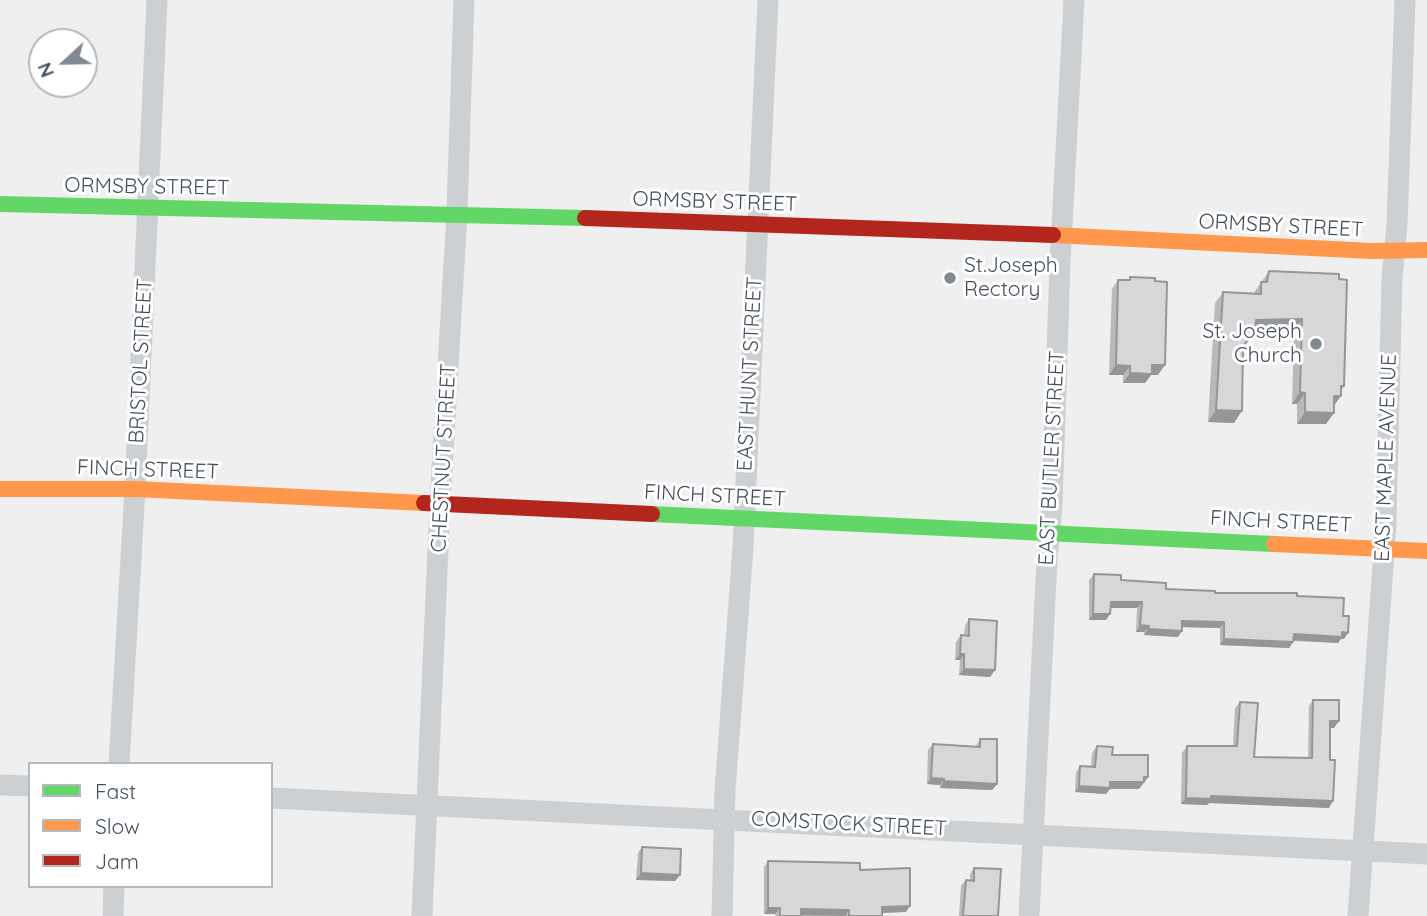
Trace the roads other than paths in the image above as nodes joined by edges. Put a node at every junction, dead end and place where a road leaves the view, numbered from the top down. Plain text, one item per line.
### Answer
1 (157, 0) edge
2 (464, 0) edge
3 (768, 0) edge
4 (1074, 0) edge
5 (1405, 0) edge
6 (0, 204) edge
7 (149, 208) junction
8 (457, 213) junction
9 (757, 225) junction
10 (1063, 237) junction
11 (1427, 250) edge
12 (1395, 251) junction
13 (0, 489) edge
14 (135, 489) junction
15 (440, 503) junction
16 (743, 518) junction
17 (1049, 533) junction
18 (1383, 550) junction
19 (1427, 551) edge
20 (119, 762) edge
21 (0, 785) edge
22 (28, 786) edge
23 (273, 798) edge
24 (428, 805) junction
25 (724, 818) junction
26 (1033, 834) junction
27 (1363, 851) junction
28 (1427, 854) edge
29 (114, 888) edge
30 (113, 916) edge
31 (422, 916) edge
32 (722, 916) edge
33 (1029, 916) edge
34 (1358, 916) edge

1 - 7 street, BRISTOL STREET
2 - 8 street, CHESTNUT STREET
3 - 9 street, EAST HUNT STREET
4 - 10 street, EAST BUTLER STREET
5 - 12 street, EAST MAPLE AVENUE
6 - 7 street, ORMSBY STREET
7 - 8 street, ORMSBY STREET
7 - 14 street, BRISTOL STREET
8 - 9 street, ORMSBY STREET
8 - 15 street, CHESTNUT STREET
9 - 10 street, ORMSBY STREET
9 - 16 street, EAST HUNT STREET
10 - 12 street, ORMSBY STREET
10 - 17 street, EAST BUTLER STREET
11 - 12 street, ORMSBY STREET
12 - 18 street, EAST MAPLE AVENUE
13 - 14 street, FINCH STREET
14 - 15 street, FINCH STREET
14 - 20 street, BRISTOL STREET
15 - 16 street, FINCH STREET
15 - 24 street, CHESTNUT STREET
16 - 17 street, FINCH STREET
16 - 25 street, EAST HUNT STREET
17 - 18 street, FINCH STREET
17 - 26 street, EAST BUTLER STREET
18 - 19 street, FINCH STREET
18 - 27 street, EAST MAPLE AVENUE
21 - 22 street
23 - 24 street, COMSTOCK STREET
24 - 25 street, COMSTOCK STREET
24 - 31 street, CHESTNUT STREET
25 - 26 street, COMSTOCK STREET
25 - 32 street, EAST HUNT STREET
26 - 27 street, COMSTOCK STREET
26 - 33 street, EAST BUTLER STREET
27 - 28 street, COMSTOCK STREET
27 - 34 street, EAST MAPLE AVENUE
29 - 30 street

